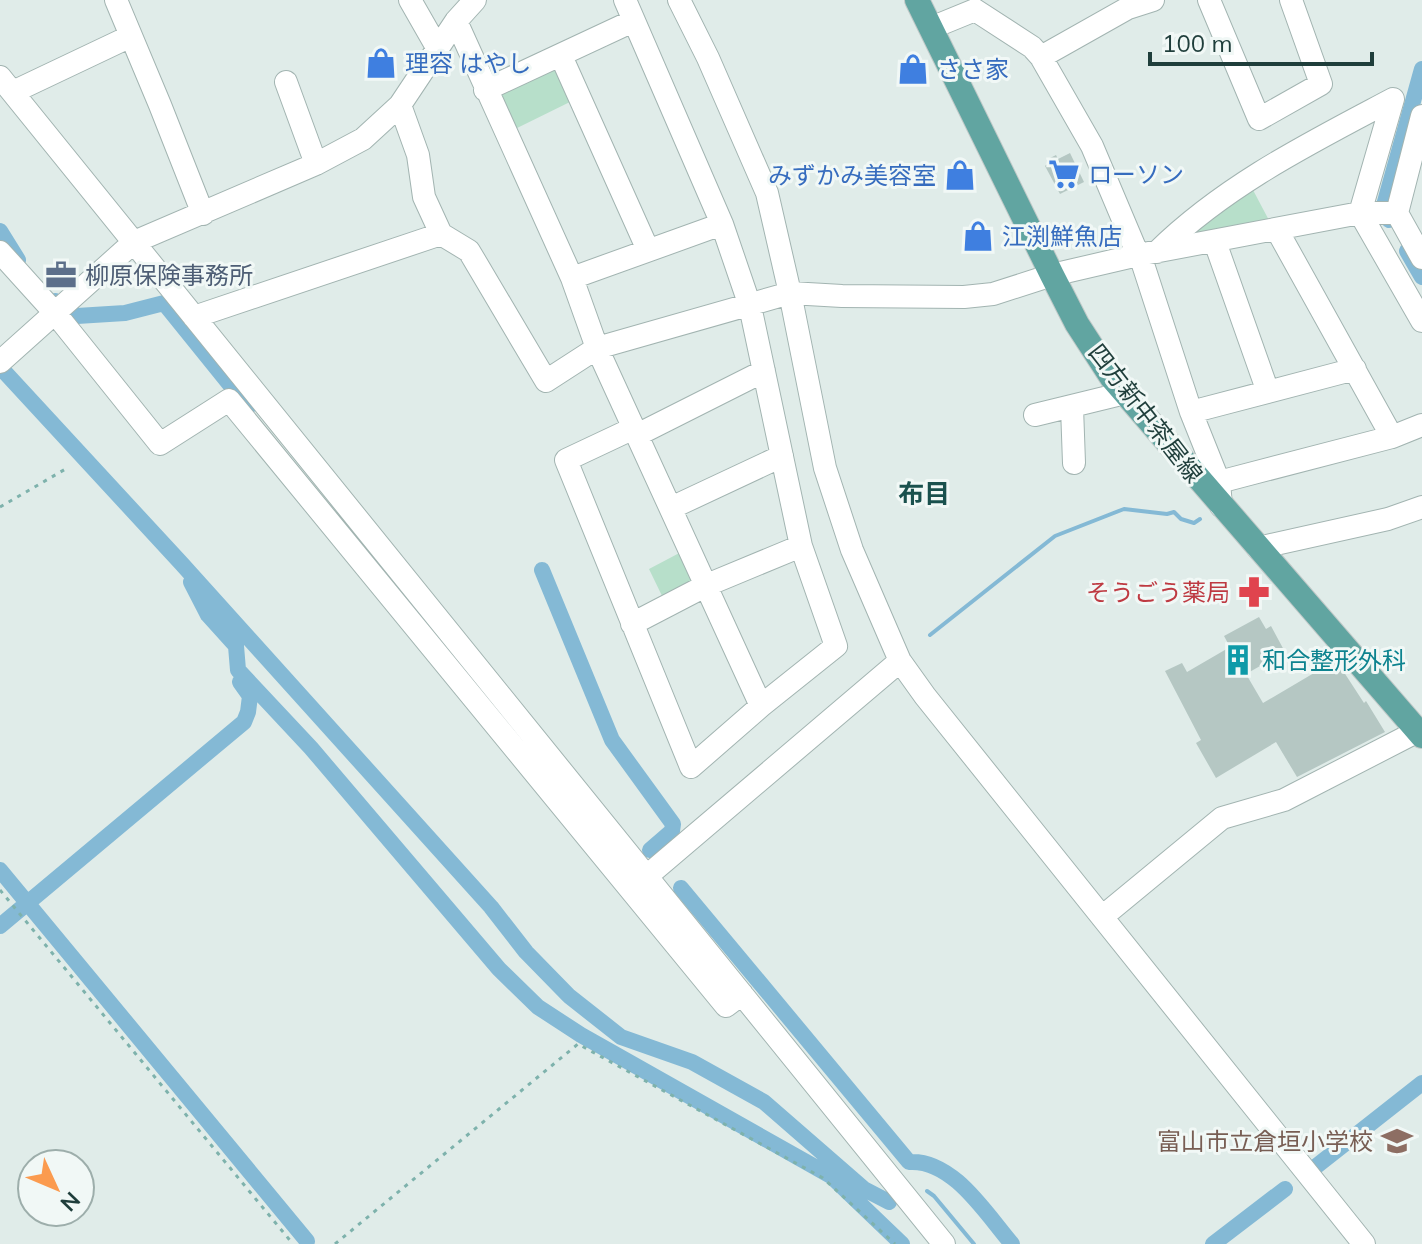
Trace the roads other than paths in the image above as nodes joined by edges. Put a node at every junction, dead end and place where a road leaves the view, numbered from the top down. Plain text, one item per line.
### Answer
1 (116, 0) edge
2 (410, 0) edge
3 (475, 0) edge
4 (679, 0) edge
5 (917, 0) edge
6 (1153, 0) edge
7 (1209, 0) edge
8 (1291, 0) edge
9 (971, 5) edge
10 (629, 10) edge
11 (456, 21) junction
12 (931, 28) junction
13 (131, 36) junction
14 (438, 49) junction
15 (561, 56) junction
16 (1041, 57) junction
17 (286, 82) dead end
18 (6, 84) edge
19 (485, 90) junction
20 (400, 105) junction
21 (1422, 116) edge
22 (1418, 143) edge
23 (316, 164) junction
24 (1381, 213) junction
25 (203, 214) junction
26 (722, 224) junction
27 (1277, 230) junction
28 (441, 234) junction
29 (134, 242) junction
30 (1215, 242) junction
31 (1419, 246) edge
32 (648, 250) junction
33 (0, 252) edge
34 (1145, 254) junction
35 (1052, 275) junction
36 (572, 278) junction
37 (790, 293) junction
38 (750, 306) junction
39 (55, 313) junction
40 (194, 317) junction
41 (1422, 321) edge
42 (597, 348) junction
43 (0, 362) edge
44 (1355, 369) junction
45 (764, 371) junction
46 (1268, 392) junction
47 (1125, 393) junction
48 (1072, 407) junction
49 (1191, 412) junction
50 (1035, 415) dead end
51 (1422, 425) edge
52 (636, 432) junction
53 (1392, 437) junction
54 (782, 456) junction
55 (1074, 463) dead end
56 (1220, 494) junction
57 (1422, 507) edge
58 (671, 508) junction
59 (801, 546) junction
60 (1258, 548) junction
61 (707, 585) junction
62 (632, 624) junction
63 (900, 661) junction
64 (761, 706) junction
65 (1420, 733) edge
66 (647, 876) junction
67 (1102, 917) junction
68 (742, 994) junction
69 (944, 1244) edge
70 (1364, 1244) edge

1 - 13 street
2 - 14 street
3 - 11 street
4 - 37 street
5 - 12 main road, 四方新中茶屋線
6 - 16 street
7 - 8 street
9 - 12 street
9 - 16 street
10 - 15 street
10 - 26 street
11 - 14 street
11 - 19 street
12 - 35 main road, 四方新中茶屋線
13 - 18 street
13 - 25 street
14 - 20 street
15 - 19 street
15 - 32 street
16 - 34 street
17 - 23 street
18 - 29 street
19 - 36 street
20 - 23 street
20 - 28 street
21 - 22 street
22 - 24 street
23 - 25 street
24 - 27 street
24 - 31 street
24 - 34 street
24 - 41 street
25 - 29 street
26 - 32 street
26 - 38 street
27 - 30 street
27 - 44 street
28 - 40 street
28 - 42 street
29 - 39 street
29 - 40 street
30 - 34 street
30 - 46 street
32 - 36 street
33 - 39 street
34 - 35 street
34 - 49 street
35 - 37 street
35 - 47 main road, 四方新中茶屋線
36 - 42 street
37 - 38 street
37 - 63 street
38 - 42 street
38 - 45 street
39 - 43 street
39 - 68 street
40 - 66 street
42 - 52 street
44 - 46 street
44 - 53 street
45 - 52 street
45 - 54 street
46 - 49 street
47 - 48 street
47 - 56 main road, 四方新中茶屋線
48 - 50 street
48 - 55 street
49 - 56 street
51 - 53 street
52 - 58 street
52 - 62 street
53 - 56 street
54 - 58 street
54 - 59 street
56 - 60 main road, 四方新中茶屋線
57 - 60 street
58 - 61 street
59 - 61 street
59 - 64 street
60 - 65 main road, 四方新中茶屋線
61 - 62 street
61 - 64 street
62 - 64 street
63 - 66 street
63 - 67 street
65 - 67 street
66 - 68 street
67 - 70 street
68 - 69 street

